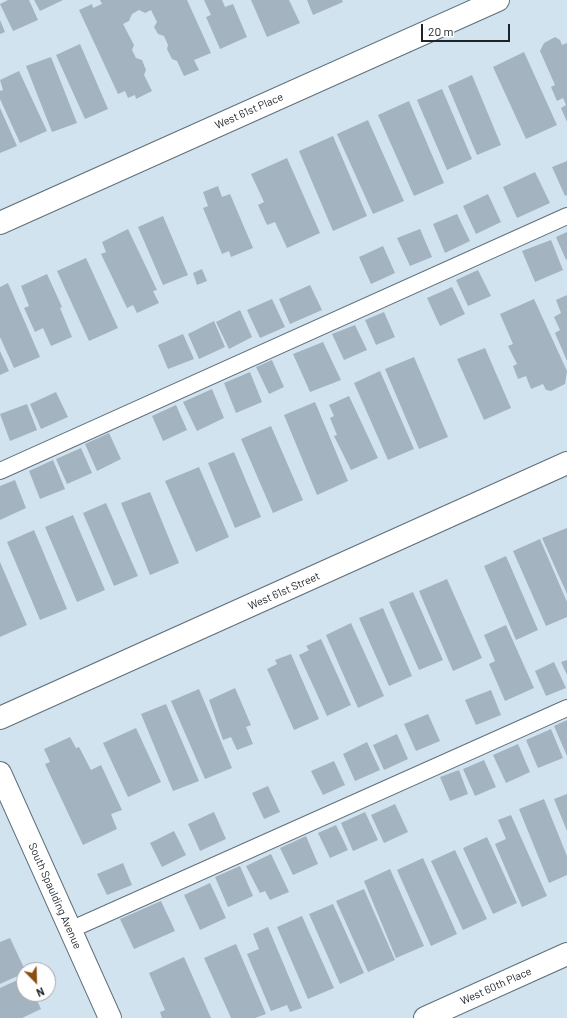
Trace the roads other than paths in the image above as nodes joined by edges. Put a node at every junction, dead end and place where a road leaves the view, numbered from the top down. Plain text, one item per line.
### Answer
1 (498, 0) edge
2 (567, 216) edge
3 (0, 223) edge
4 (567, 463) edge
5 (0, 471) edge
6 (567, 708) edge
7 (0, 718) edge
8 (0, 773) edge
9 (70, 930) junction
10 (567, 954) edge
11 (110, 1018) edge
12 (425, 1018) edge

1 - 3 street, West 61st Place
2 - 5 lane
4 - 7 street, West 61st Street
6 - 9 lane
8 - 9 street, South Spaulding Avenue
9 - 11 street, South Spaulding Avenue
10 - 12 street, West 60th Place

